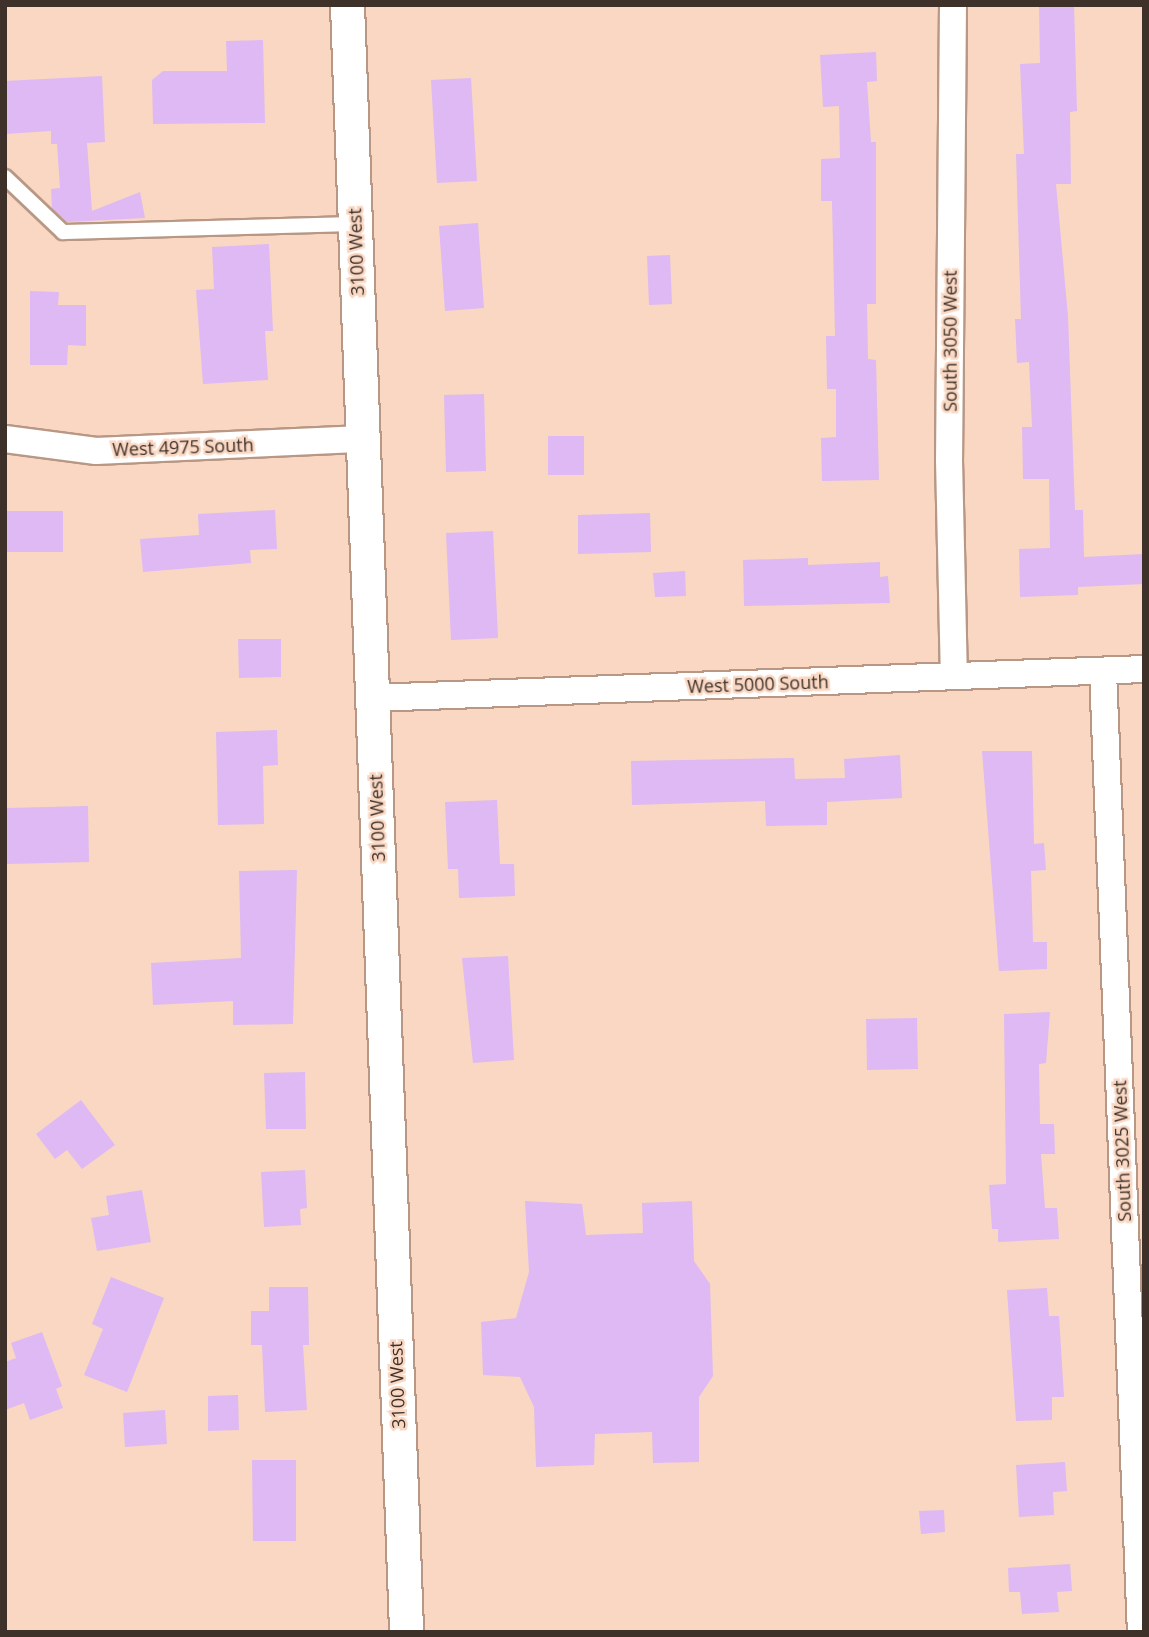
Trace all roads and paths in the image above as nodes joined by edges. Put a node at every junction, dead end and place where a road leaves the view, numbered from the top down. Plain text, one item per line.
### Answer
1 (347, 5) edge
2 (953, 5) edge
3 (5, 177) edge
4 (355, 224) junction
5 (5, 439) edge
6 (363, 439) junction
7 (1144, 669) edge
8 (1103, 671) junction
9 (954, 677) junction
10 (372, 698) junction
11 (406, 1632) edge
12 (1141, 1632) edge

1 - 4 street, 3100 West
2 - 9 street, South 3050 West
3 - 4 lane
4 - 6 street, 3100 West
5 - 6 street, West 4975 South
6 - 10 street, 3100 West
7 - 8 street, West 5000 South
8 - 9 street, West 5000 South
8 - 12 street, South 3025 West
9 - 10 street, West 5000 South
10 - 11 street, 3100 West

